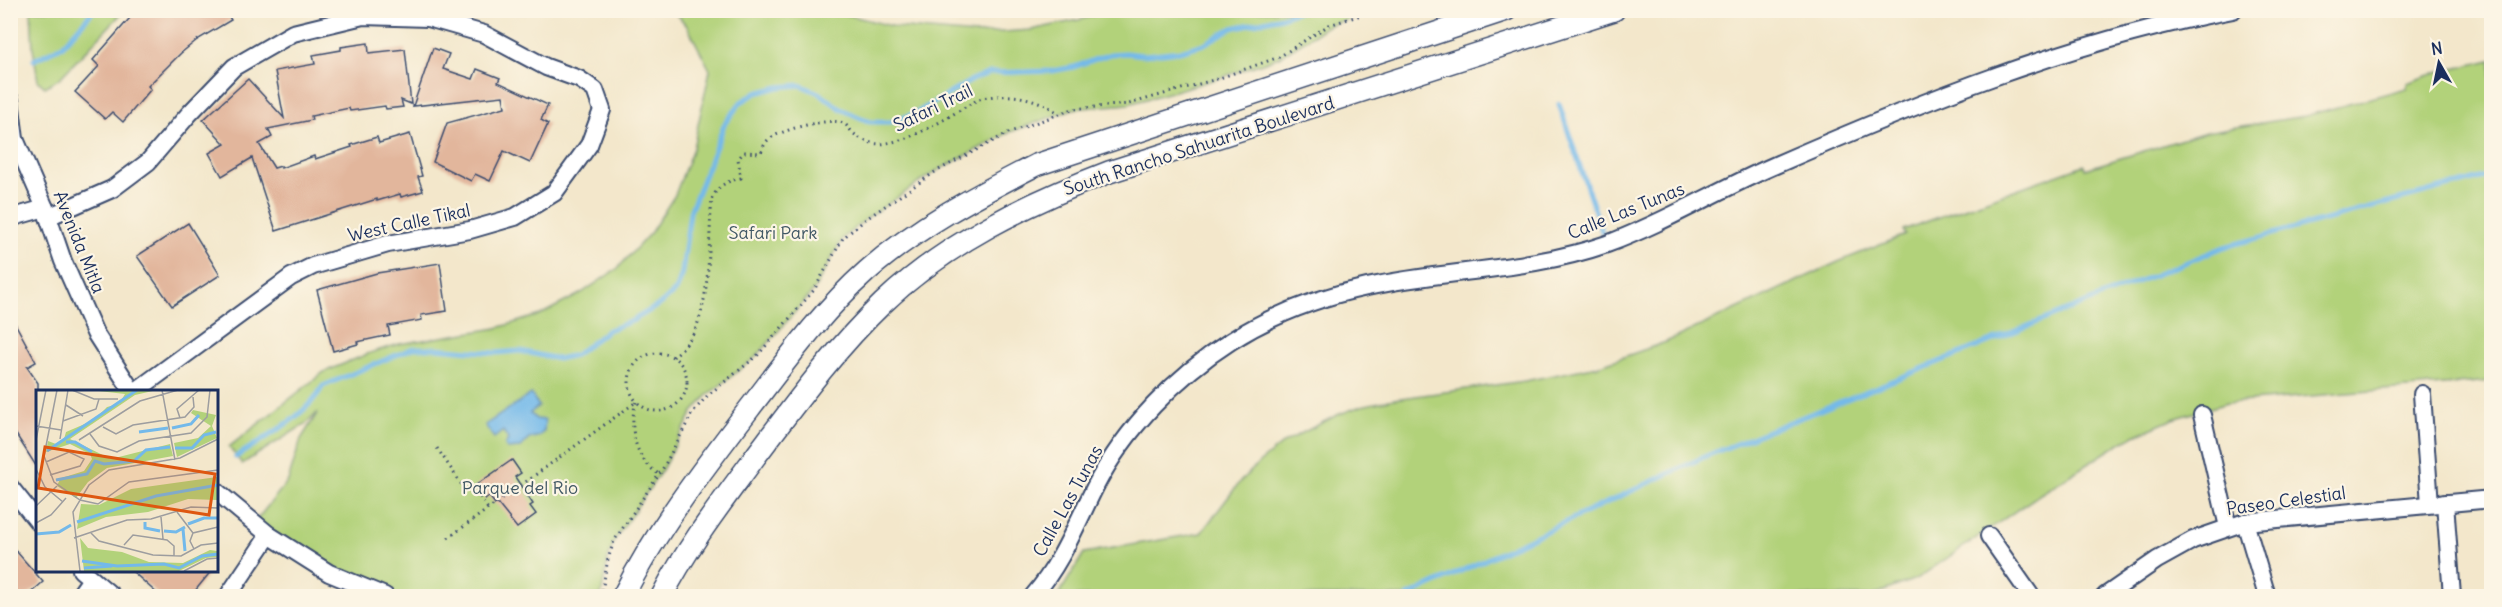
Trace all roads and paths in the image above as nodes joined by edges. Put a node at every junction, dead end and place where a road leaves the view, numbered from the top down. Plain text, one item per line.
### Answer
1 (1506, 10) edge
2 (1614, 10) edge
3 (2233, 10) edge
4 (10, 100) edge
5 (1058, 113) dead end
6 (46, 212) junction
7 (10, 218) edge
8 (673, 357) junction
9 (133, 390) edge
10 (135, 390) edge
11 (2422, 393) dead end
12 (636, 402) junction
13 (2202, 416) dead end
14 (437, 447) dead end
15 (659, 474) dead end
16 (10, 487) edge
17 (218, 493) edge
18 (2492, 499) edge
19 (2438, 503) junction
20 (488, 509) junction
21 (36, 520) edge
22 (2245, 522) junction
23 (2228, 527) junction
24 (269, 535) junction
25 (1989, 536) dead end
26 (448, 538) dead end
27 (86, 574) edge
28 (80, 597) edge
29 (112, 597) edge
30 (228, 597) edge
31 (385, 597) edge
32 (623, 597) edge
33 (662, 597) edge
34 (1033, 597) edge
35 (2031, 597) edge
36 (2105, 597) edge
37 (2266, 597) edge
38 (2452, 597) edge

1 - 32 street, South Rancho Sahuarita Boulevard
2 - 33 street, South Rancho Sahuarita Boulevard
3 - 34 street, Calle Las Tunas
4 - 6 street, Avenida Mitla
5 - 8 path, Safari Trail
6 - 7 street
6 - 9 street, Avenida Mitla
6 - 10 street, West Calle Tikal
8 - 12 path
8 - 12 path
11 - 19 street
12 - 15 path
12 - 20 path
13 - 23 street
14 - 20 path
16 - 21 street
17 - 24 street
18 - 19 street, Paseo Celestial
19 - 22 street, Paseo Celestial
19 - 38 street
20 - 26 path
22 - 23 street, Paseo Celestial
22 - 37 street
23 - 36 street, Paseo Celestial
24 - 30 street
24 - 31 street
25 - 35 street
27 - 28 street
27 - 29 street

